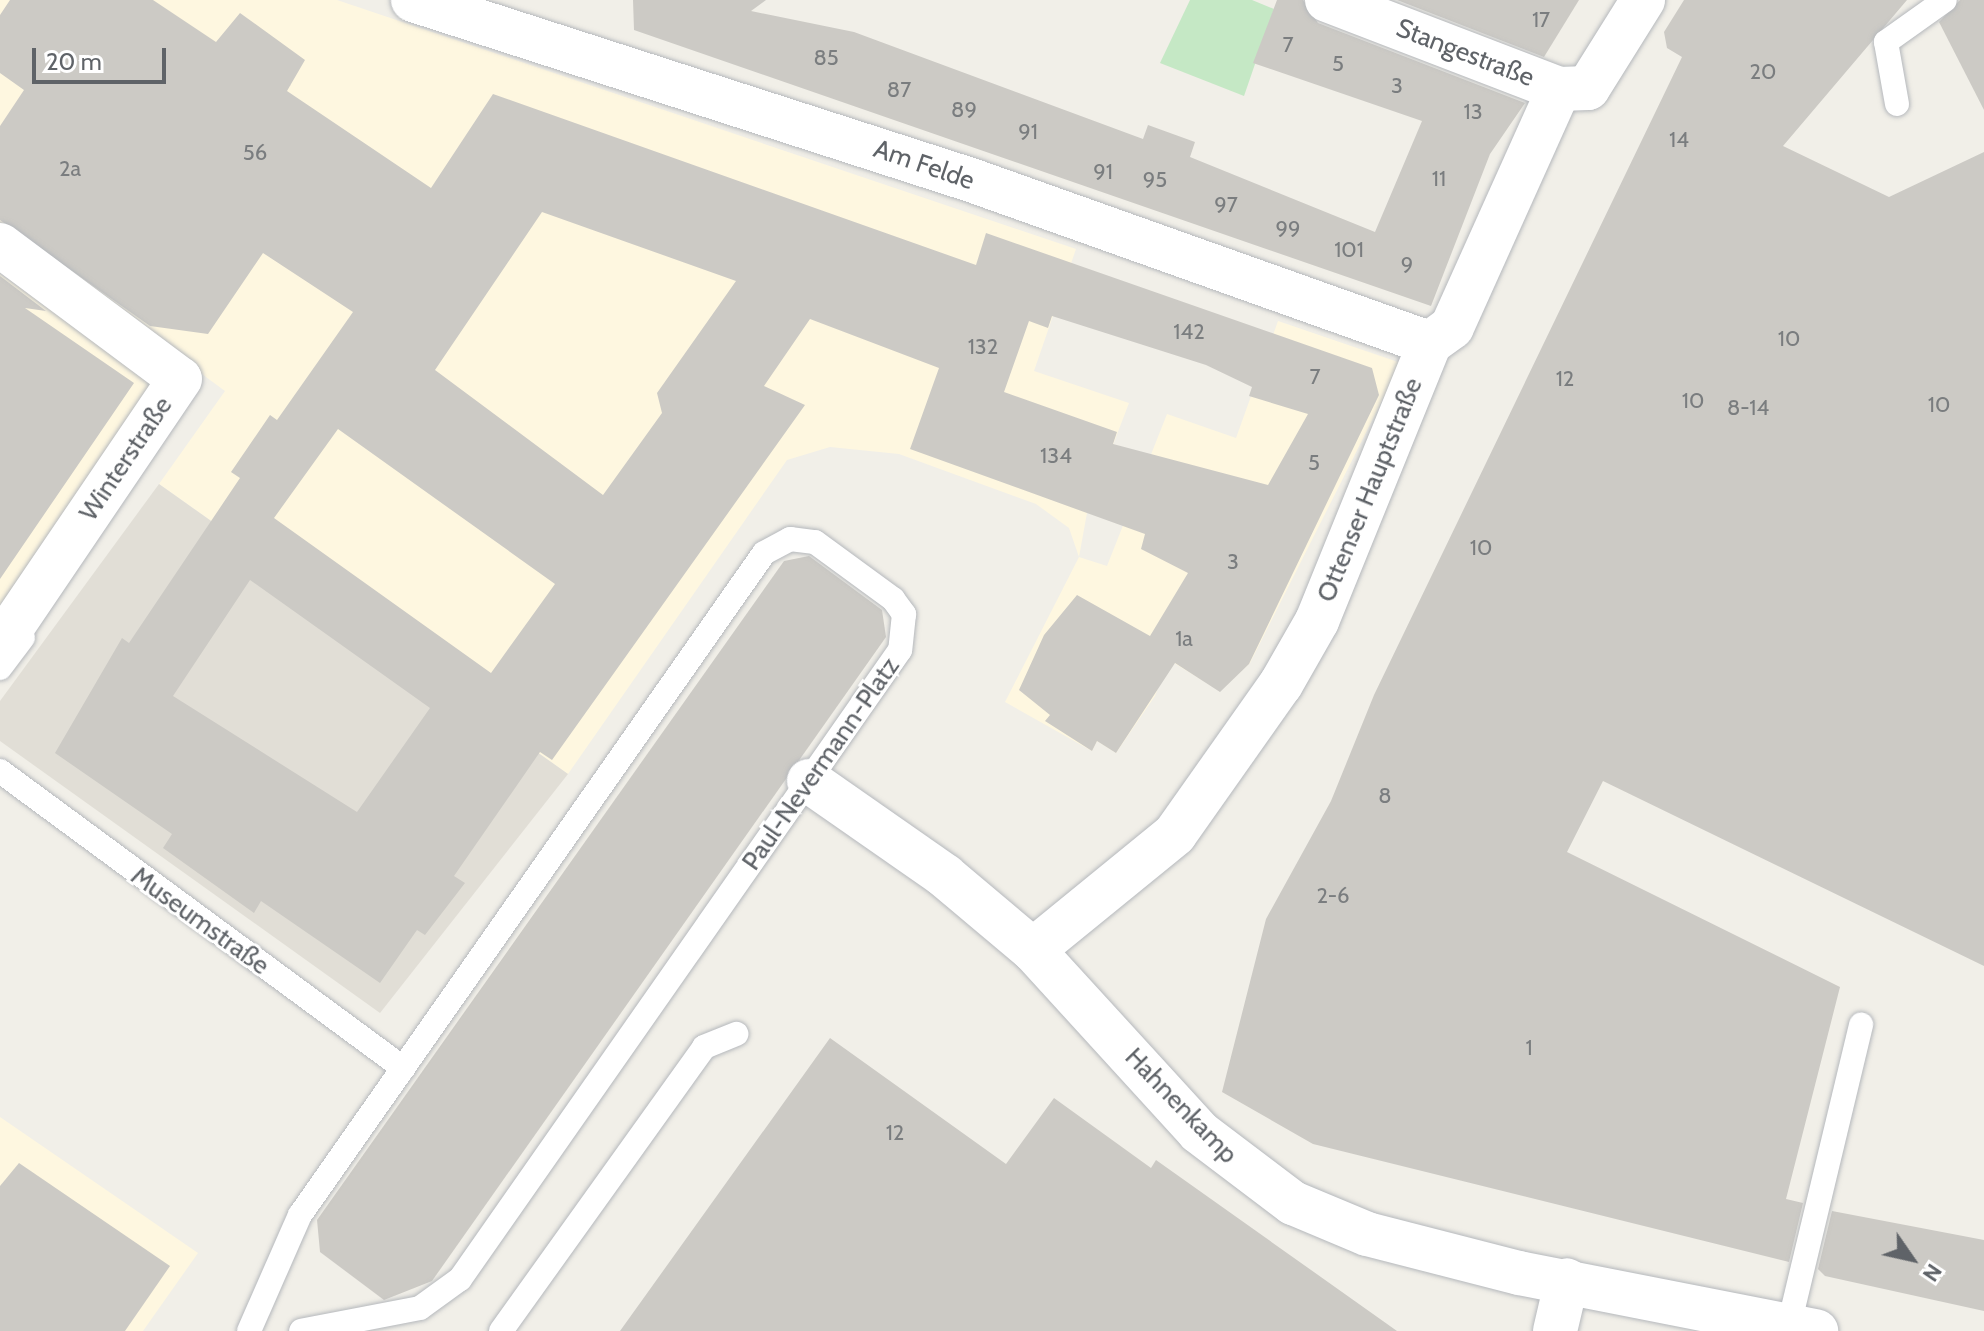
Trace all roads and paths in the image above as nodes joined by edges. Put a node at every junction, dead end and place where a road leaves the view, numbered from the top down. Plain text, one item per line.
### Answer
1 (413, 0) edge
2 (1327, 0) edge
3 (1643, 0) edge
4 (1945, 0) edge
5 (501, 10) edge
6 (1559, 89) junction
7 (1897, 104) dead end
8 (0, 245) edge
9 (1430, 343) junction
10 (180, 379) junction
11 (0, 645) edge
12 (0, 668) edge
13 (0, 771) edge
14 (809, 781) junction
15 (1033, 950) junction
16 (1861, 1025) dead end
17 (737, 1034) dead end
18 (403, 1068) junction
19 (1567, 1280) junction
20 (1802, 1328) edge
21 (249, 1331) edge
22 (301, 1331) edge
23 (501, 1331) edge
24 (1555, 1331) edge

1 - 5 street, Am Felde
2 - 6 street, Stangestraße
3 - 6 street
4 - 7 lane
5 - 9 street, Am Felde
6 - 9 street, Ottenser Hauptstraße
8 - 10 street, Winterstraße
9 - 15 street, Ottenser Hauptstraße
10 - 11 street, Winterstraße
10 - 12 lane
13 - 18 lane, Museumstraße
14 - 15 street, Hahnenkamp
14 - 18 lane, Paul-Nevermann-Platz
14 - 22 lane, Paul-Nevermann-Platz
15 - 19 street, Hahnenkamp
16 - 20 lane
17 - 23 lane
18 - 21 lane, Paul-Nevermann-Platz
19 - 20 street, Hahnenkamp
19 - 24 street

